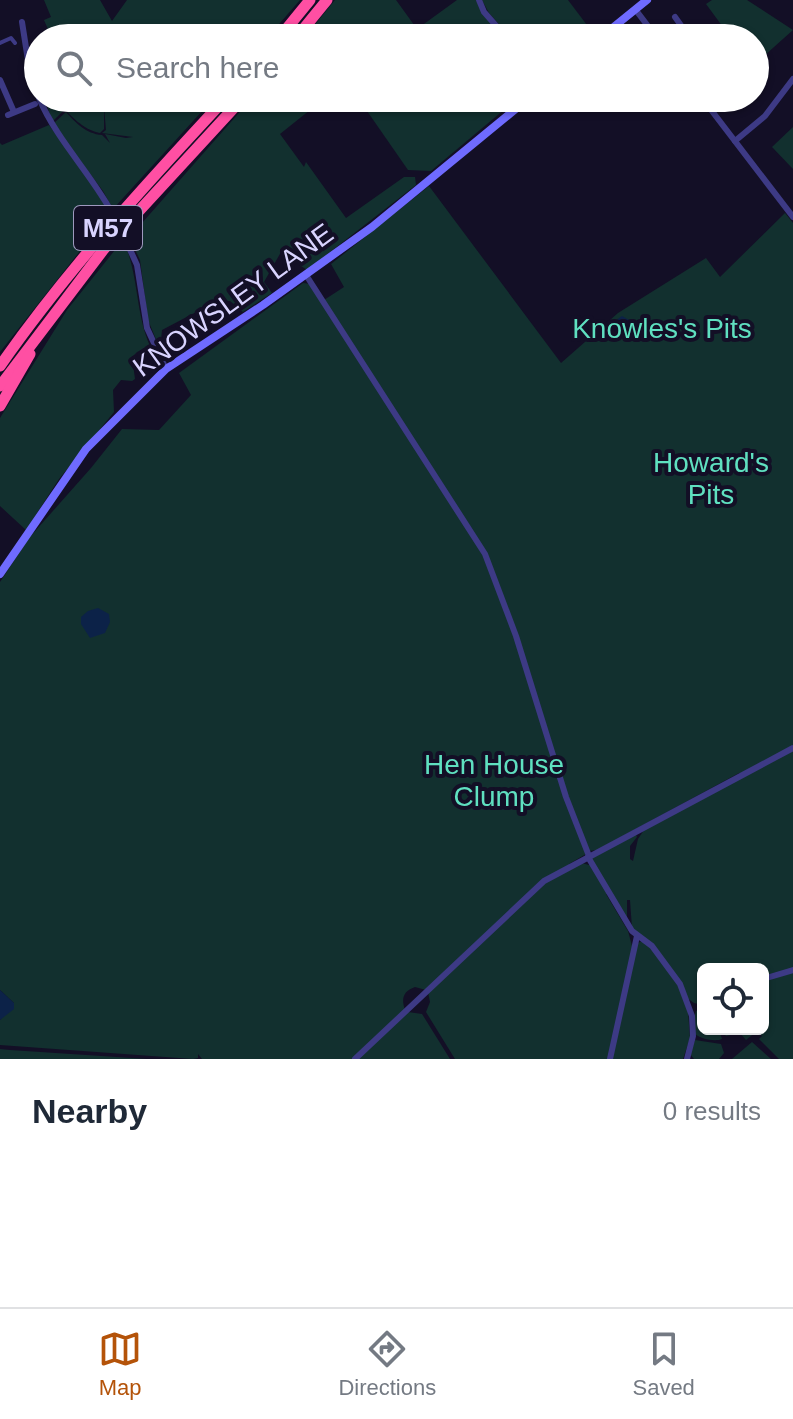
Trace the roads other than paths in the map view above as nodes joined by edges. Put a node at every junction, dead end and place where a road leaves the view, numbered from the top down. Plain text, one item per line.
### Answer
1 (310, 0) edge
2 (327, 0) edge
3 (479, 0) edge
4 (647, 0) edge
5 (635, 9) junction
6 (675, 18) dead end
7 (22, 22) dead end
8 (290, 24) edge
9 (307, 24) edge
10 (495, 24) edge
11 (617, 24) edge
12 (646, 24) edge
13 (680, 24) edge
14 (24, 34) edge
15 (24, 40) edge
16 (0, 43) edge
17 (15, 43) joint
18 (793, 79) edge
19 (0, 80) edge
20 (24, 106) edge
21 (769, 111) edge
22 (44, 112) edge
23 (213, 112) edge
24 (230, 112) edge
25 (512, 112) edge
26 (713, 112) edge
27 (768, 112) edge
28 (735, 141) junction
29 (793, 217) edge
30 (306, 275) junction
31 (67, 296) junction
32 (0, 366) edge
33 (166, 369) junction
34 (0, 386) edge
35 (0, 406) edge
36 (0, 574) edge
37 (793, 748) edge
38 (588, 856) junction
39 (637, 936) junction
40 (793, 970) edge
41 (769, 977) edge
42 (697, 1009) edge
43 (692, 1010) junction
44 (355, 1059) edge
45 (610, 1059) edge
46 (687, 1059) edge

1 - 8 highway
2 - 9 highway
3 - 10 street
4 - 5 main road
5 - 11 main road
5 - 12 street
6 - 13 street
7 - 14 street
15 - 17 street
16 - 17 street
18 - 21 street
19 - 20 street
22 - 33 street
23 - 32 highway, M57
24 - 31 highway, M57
25 - 30 main road, KNOWSLEY LANE
26 - 28 street
27 - 28 street
28 - 29 street
30 - 33 main road, KNOWSLEY LANE
30 - 38 street
31 - 34 highway, M57
31 - 35 highway, M57
33 - 36 main road, KNOWSLEY LANE
37 - 38 street
38 - 39 street
38 - 44 street
39 - 43 street
39 - 45 street
40 - 41 street
42 - 43 street
43 - 46 street

